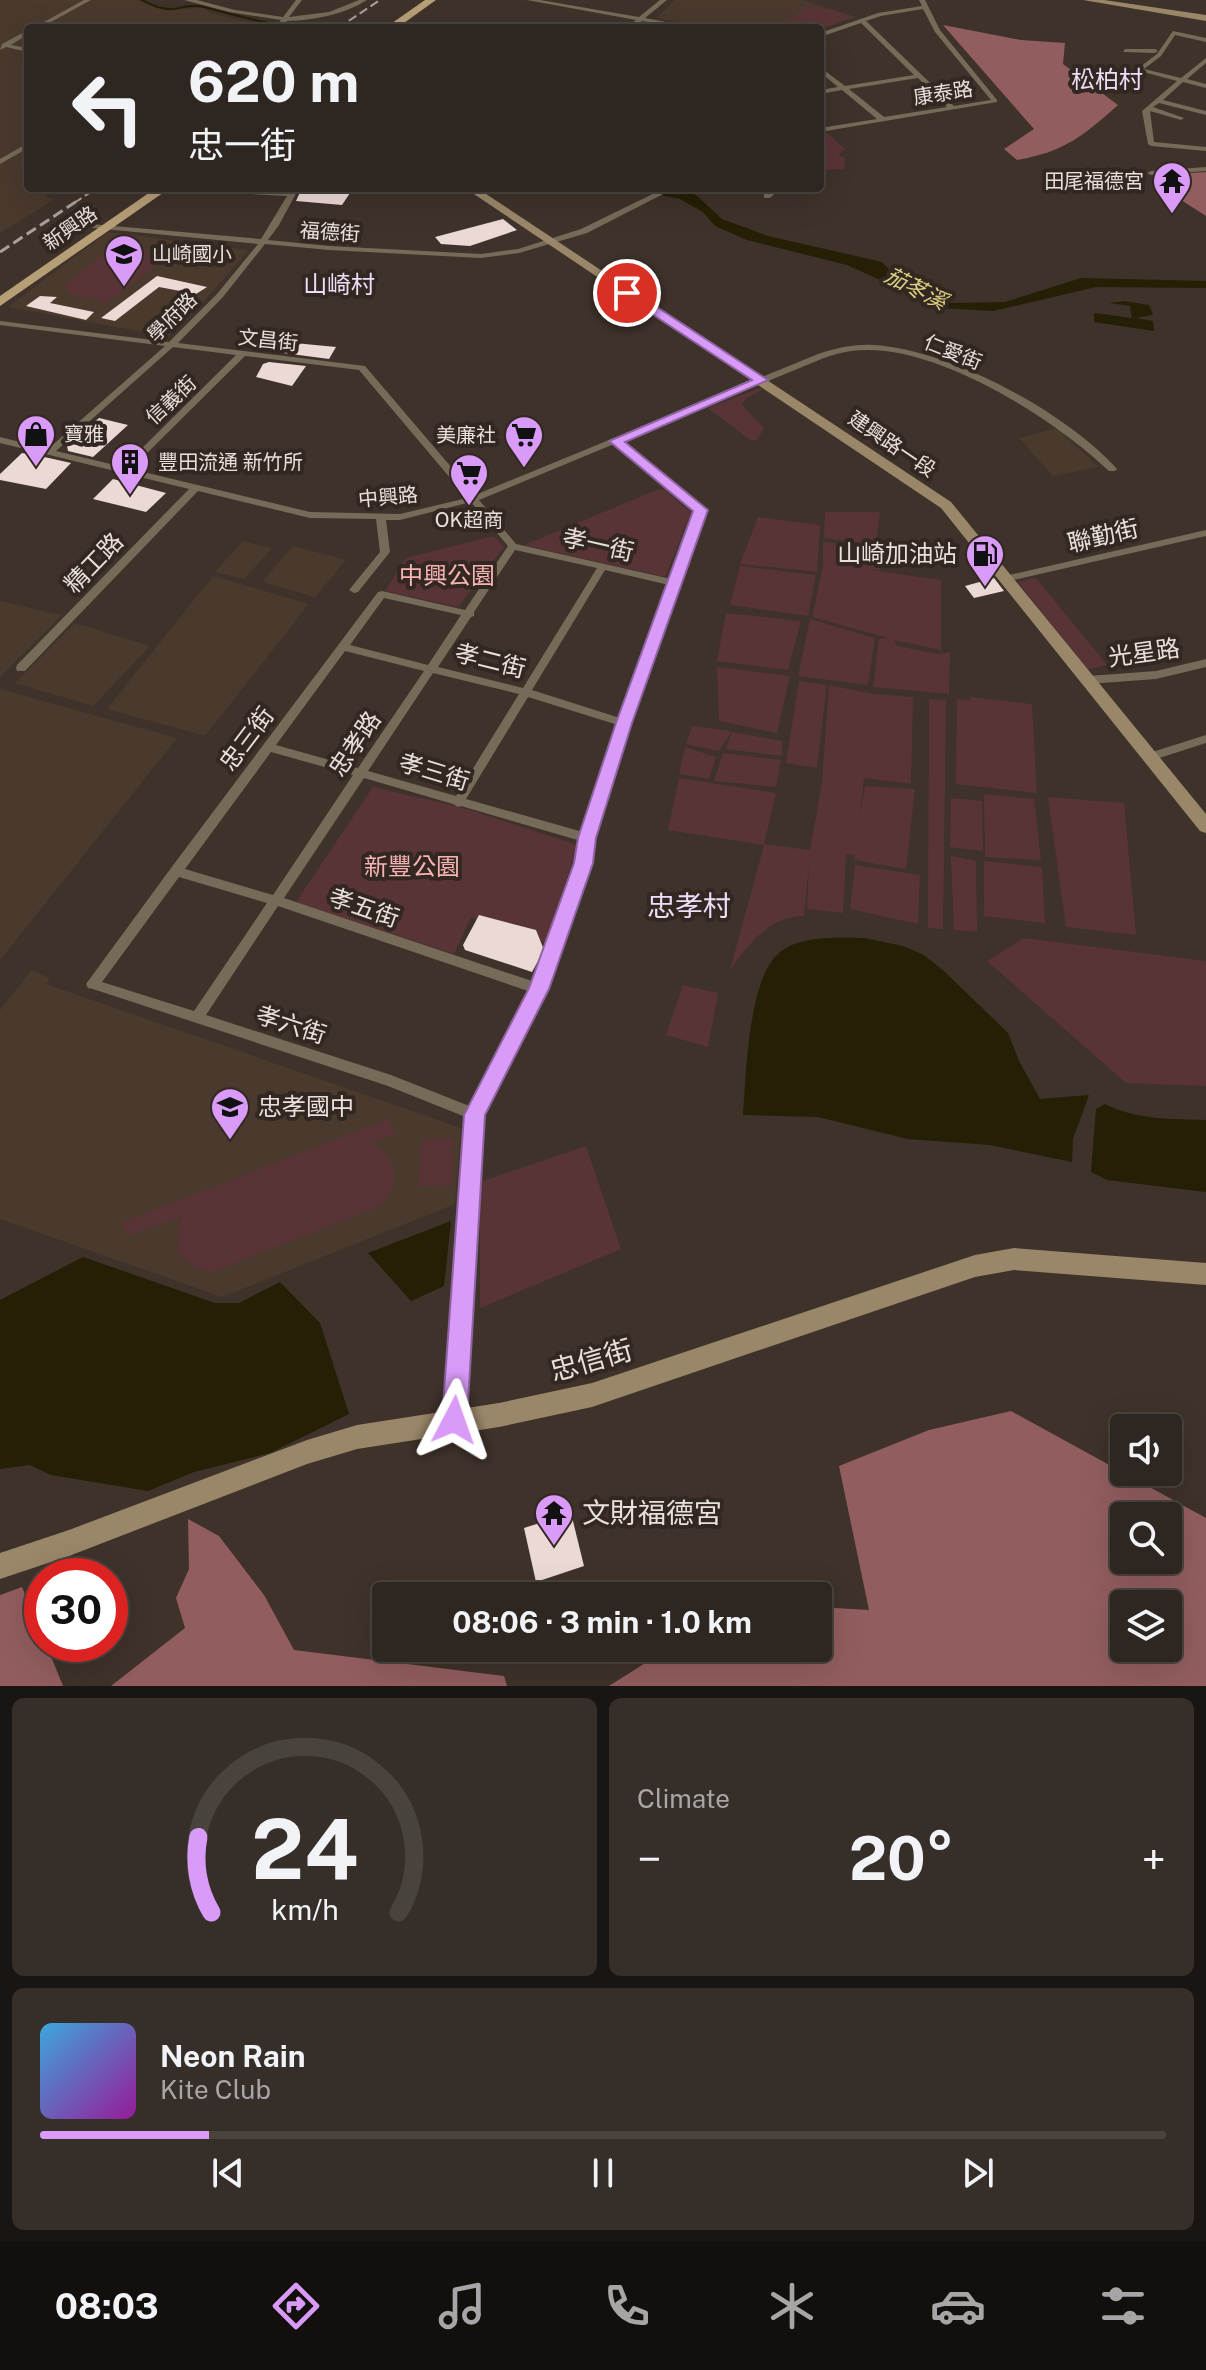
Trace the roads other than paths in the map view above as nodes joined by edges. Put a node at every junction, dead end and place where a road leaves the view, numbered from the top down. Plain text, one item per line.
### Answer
1 (88, 0) edge
2 (187, 0) edge
3 (299, 0) edge
4 (364, 0) edge
5 (431, 0) edge
6 (442, 0) edge
7 (530, 0) edge
8 (664, 0) edge
9 (1087, 0) edge
10 (923, 4) edge
11 (1206, 18) edge
12 (642, 19) junction
13 (862, 20) junction
14 (43, 24) edge
15 (279, 24) edge
16 (396, 24) edge
17 (408, 24) edge
18 (635, 24) edge
19 (671, 24) edge
20 (1206, 33) edge
21 (24, 34) edge
22 (824, 34) edge
23 (1201, 41) edge
24 (1, 46) edge
25 (24, 49) edge
26 (1125, 51) dead end
27 (1155, 51) dead end
28 (1205, 62) edge
29 (824, 72) edge
30 (918, 76) junction
31 (1181, 80) junction
32 (1206, 86) edge
33 (844, 88) junction
34 (824, 91) edge
35 (1157, 100) junction
36 (1201, 100) dead end
37 (952, 108) junction
38 (1148, 108) junction
39 (1191, 109) junction
40 (1206, 113) edge
41 (1181, 118) dead end
42 (883, 120) junction
43 (824, 124) edge
44 (830, 129) junction
45 (824, 130) edge
46 (24, 147) edge
47 (1206, 149) edge
48 (0, 162) edge
49 (1206, 169) edge
50 (1151, 173) dead end
51 (143, 192) edge
52 (157, 192) edge
53 (294, 192) edge
54 (476, 192) edge
55 (665, 192) edge
56 (772, 192) edge
57 (767, 196) dead end
58 (99, 227) junction
59 (552, 241) junction
60 (263, 243) junction
61 (0, 293) edge
62 (0, 302) edge
63 (0, 323) edge
64 (170, 346) junction
65 (241, 355) junction
66 (762, 380) junction
67 (0, 440) edge
68 (616, 441) junction
69 (51, 451) junction
70 (1112, 469) dead end
71 (125, 470) junction
72 (196, 487) junction
73 (473, 499) junction
74 (381, 518) junction
75 (1206, 533) edge
76 (513, 546) junction
77 (603, 566) junction
78 (1009, 578) junction
79 (674, 583) junction
80 (354, 590) dead end
81 (470, 614) junction
82 (343, 647) junction
83 (1206, 663) edge
84 (21, 668) dead end
85 (433, 670) junction
86 (1088, 680) junction
87 (528, 693) junction
88 (624, 723) junction
89 (1206, 739) edge
90 (269, 747) junction
91 (1150, 757) junction
92 (361, 772) junction
93 (458, 803) junction
94 (1206, 826) edge
95 (587, 838) junction
96 (175, 871) junction
97 (277, 901) junction
98 (93, 984) joint
99 (539, 989) junction
100 (197, 1018) junction
101 (475, 1115) junction
102 (1206, 1274) edge
103 (454, 1420) junction
104 (0, 1566) edge

1 - 14 street
2 - 15 street
3 - 15 street
4 - 15 street
5 - 16 main road
6 - 17 main road
7 - 12 street
8 - 12 street
9 - 11 street
10 - 13 street
10 - 37 street, 康泰路
12 - 18 street
12 - 19 street
13 - 22 street
13 - 30 street
20 - 23 street
21 - 24 street
23 - 31 street
24 - 25 street
26 - 27 street
28 - 31 street
29 - 33 street
30 - 33 street
30 - 37 street
31 - 32 street
31 - 35 street
33 - 34 street
33 - 42 street
35 - 38 street
35 - 39 street
36 - 39 street
37 - 42 street, 康泰路
38 - 41 street
38 - 47 street
39 - 40 street
42 - 44 street, 康泰路
43 - 44 street
44 - 45 street, 康泰路
46 - 48 street
49 - 50 street
51 - 58 main road, 新興路
52 - 58 main road, 新興路
53 - 60 street, 學府路
54 - 59 street, 建興路一段
55 - 59 street, 福德街
56 - 57 street
58 - 60 street, 福德街
58 - 61 main road, 新興路
58 - 62 main road, 新興路
59 - 60 street, 福德街
59 - 66 street, 建興路一段
60 - 64 street, 學府路
63 - 64 street, 文昌街
64 - 65 street, 文昌街
64 - 69 street, 學府路
65 - 71 street, 信義街
65 - 73 street, 文昌街
66 - 68 street, 中興路
66 - 70 street, 仁愛街
66 - 78 street, 建興路一段
67 - 69 street, 中興路
68 - 73 street, 中興路
68 - 79 street
69 - 71 street, 中興路
71 - 72 street, 中興路
72 - 74 street, 中興路
72 - 84 street, 精工路
73 - 74 street, 中興路
73 - 76 street
74 - 80 street
75 - 78 street, 聯勤街
76 - 77 street, 孝一街
76 - 81 street, 忠孝路
77 - 79 street, 孝一街
77 - 87 street
78 - 86 street, 建興路一段
79 - 88 street
81 - 82 street, 忠三街
81 - 85 street, 忠孝路
82 - 85 street, 孝二街
82 - 90 street, 忠三街
83 - 86 street, 光星路
85 - 87 street, 孝二街
85 - 92 street, 忠孝路
86 - 91 street, 建興路一段
87 - 88 street, 孝二街
87 - 93 street
88 - 95 street
89 - 91 street
90 - 92 street, 孝三街
90 - 96 street, 忠三街
91 - 94 street, 建興路一段
92 - 93 street, 孝三街
92 - 97 street, 忠孝路
93 - 95 street, 孝三街
95 - 99 street
96 - 97 street, 孝五街
96 - 98 street, 忠三街
97 - 99 street, 孝五街
97 - 100 street, 忠孝路
98 - 100 street, 孝六街
99 - 101 street
100 - 101 street, 孝六街
101 - 103 street
102 - 103 street, 忠信街
103 - 104 street, 忠信街

